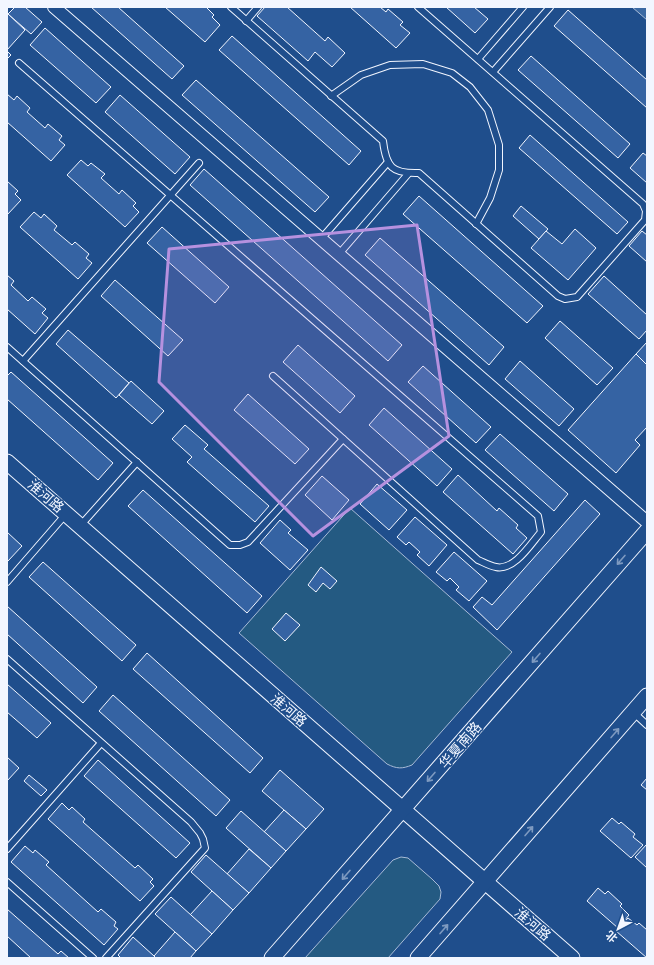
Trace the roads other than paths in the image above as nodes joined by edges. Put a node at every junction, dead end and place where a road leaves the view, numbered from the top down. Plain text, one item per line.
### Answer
1 (54, 7) edge
2 (231, 7) edge
3 (258, 7) edge
4 (418, 7) edge
5 (524, 7) edge
6 (550, 7) edge
7 (246, 21) junction
8 (478, 59) junction
9 (19, 63) dead end
10 (493, 72) junction
11 (332, 96) junction
12 (388, 162) junction
13 (199, 163) dead end
14 (408, 174) junction
15 (170, 195) junction
16 (476, 224) junction
17 (321, 239) junction
18 (339, 254) junction
19 (7, 347) edge
20 (23, 361) junction
21 (273, 376) dead end
22 (343, 439) junction
23 (7, 462) edge
24 (137, 462) junction
25 (66, 514) junction
26 (647, 522) edge
27 (80, 526) junction
28 (647, 531) edge
29 (7, 582) edge
30 (7, 660) edge
31 (647, 696) edge
32 (633, 712) junction
33 (647, 725) edge
34 (101, 743) junction
35 (403, 810) junction
36 (7, 849) edge
37 (7, 882) edge
38 (485, 882) junction
39 (93, 958) edge
40 (106, 958) edge
41 (272, 958) edge
42 (418, 958) edge
43 (572, 958) edge

1 - 17 street
2 - 7 lane
3 - 7 lane
4 - 8 lane
5 - 8 lane
6 - 10 lane
7 - 11 lane
8 - 10 lane
9 - 15 lane
10 - 16 lane
11 - 12 lane
11 - 16 lane
12 - 14 lane
12 - 17 lane
13 - 15 lane
14 - 16 lane
14 - 18 lane
15 - 20 lane
15 - 22 lane
17 - 18 street
18 - 26 street
19 - 20 lane
20 - 24 lane
21 - 22 lane
22 - 24 lane
23 - 25 street, 淮河路
24 - 27 lane
25 - 27 street, 淮河路
25 - 29 lane
27 - 35 street, 淮河路
28 -> 35 street, 华夏南路
30 - 34 lane
31 - 32 street
32 - 33 lane
38 -> 32 street
34 - 36 lane
34 - 40 lane
35 - 38 street, 淮河路
35 -> 41 street, 华夏南路
37 - 39 lane
42 -> 38 street
38 - 43 street, 淮河路

